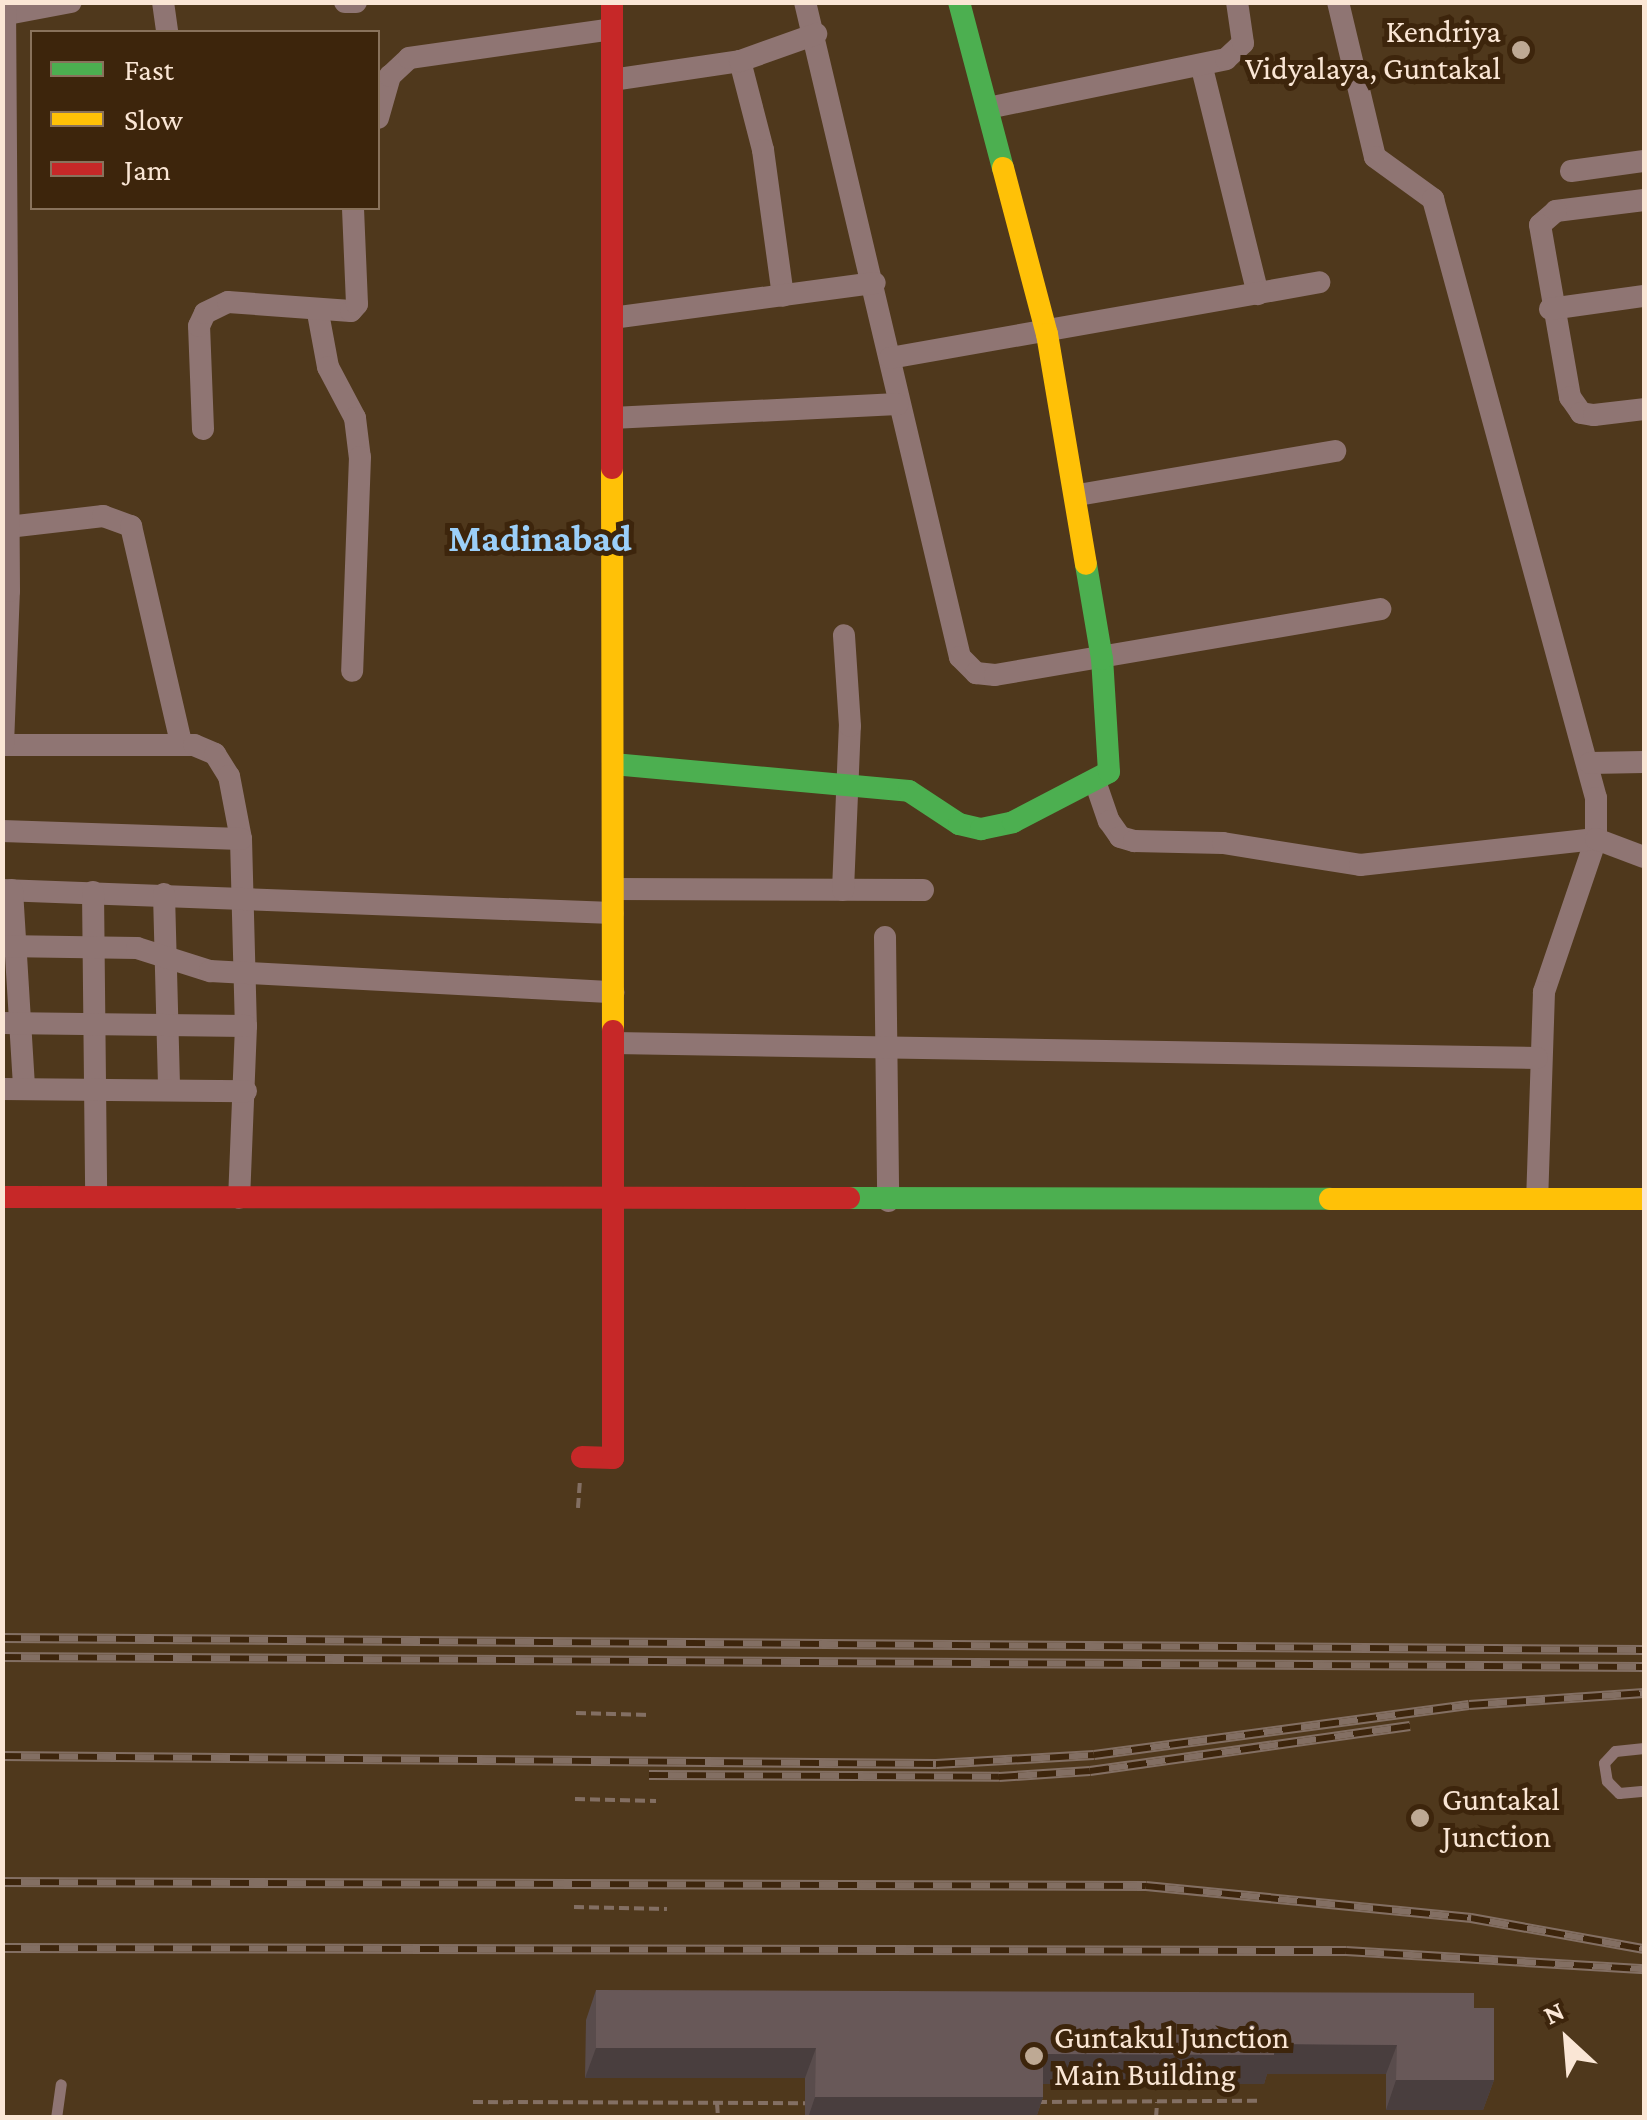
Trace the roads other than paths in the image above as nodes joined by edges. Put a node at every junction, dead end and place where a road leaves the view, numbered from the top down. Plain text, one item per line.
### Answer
1 (71, 2) edge
2 (164, 2) edge
3 (346, 2) edge
4 (356, 2) edge
5 (612, 2) edge
6 (805, 2) edge
7 (959, 2) edge
8 (1237, 2) edge
9 (1338, 2) edge
10 (4, 10) edge
11 (612, 29) junction
12 (167, 30) edge
13 (816, 34) junction
14 (740, 61) junction
15 (1202, 68) junction
16 (612, 80) junction
17 (988, 108) junction
18 (380, 111) edge
19 (21, 142) edge
20 (1644, 162) edge
21 (1571, 171) dead end
22 (1644, 200) edge
23 (354, 210) edge
24 (1318, 282) dead end
25 (875, 284) junction
26 (1258, 294) junction
27 (782, 296) junction
28 (1644, 296) edge
29 (1550, 308) junction
30 (318, 313) junction
31 (612, 318) junction
32 (1047, 334) junction
33 (890, 358) junction
34 (898, 404) junction
35 (1644, 410) edge
36 (612, 418) junction
37 (203, 429) dead end
38 (1334, 451) dead end
39 (5, 452) edge
40 (1078, 495) junction
41 (8, 526) junction
42 (6, 592) edge
43 (1380, 608) dead end
44 (844, 635) dead end
45 (1102, 659) junction
46 (352, 671) dead end
47 (181, 744) junction
48 (3, 745) edge
49 (1644, 762) edge
50 (613, 764) junction
51 (1590, 764) junction
52 (1096, 784) junction
53 (849, 785) junction
54 (2, 831) edge
55 (241, 839) junction
56 (1596, 839) junction
57 (1644, 857) edge
58 (613, 889) junction
59 (7, 890) edge
60 (843, 890) junction
61 (923, 890) dead end
62 (93, 892) junction
63 (164, 894) junction
64 (242, 900) junction
65 (613, 913) junction
66 (885, 937) dead end
67 (9, 946) edge
68 (94, 946) junction
69 (165, 956) junction
70 (245, 974) junction
71 (613, 992) junction
72 (11, 1023) edge
73 (94, 1023) junction
74 (168, 1023) junction
75 (246, 1026) junction
76 (614, 1043) junction
77 (884, 1048) junction
78 (1538, 1058) junction
79 (169, 1088) junction
80 (13, 1089) edge
81 (94, 1089) junction
82 (246, 1090) junction
83 (2, 1197) edge
84 (96, 1197) junction
85 (239, 1198) junction
86 (1537, 1199) junction
87 (1644, 1199) edge
88 (888, 1201) junction
89 (613, 1202) junction
90 (582, 1457) dead end
91 (1644, 1748) edge
92 (1644, 1791) edge
93 (60, 2084) dead end
94 (56, 2118) edge

1 - 10 street
2 - 12 street
3 - 4 street
5 - 11 street
6 - 13 street
7 - 17 street
8 - 15 street
9 - 51 street
10 - 19 street
11 - 16 street
11 - 18 street
13 - 14 street
13 - 25 street
14 - 16 street
14 - 27 street
15 - 17 street
15 - 26 street
16 - 31 street
17 - 32 street
19 - 39 street
20 - 21 street
22 - 29 street
23 - 30 street
24 - 26 street
25 - 27 street
25 - 33 street
26 - 32 street
27 - 31 street
28 - 29 street
29 - 35 street
30 - 37 street
30 - 46 street
31 - 36 street
32 - 33 street
32 - 40 street
33 - 34 street
34 - 36 street
34 - 45 street
36 - 50 street
38 - 40 street
39 - 41 street
40 - 45 street
41 - 42 street
41 - 47 street
42 - 48 street
43 - 45 street
44 - 53 street
45 - 52 street
47 - 48 street
47 - 55 street
49 - 51 street
50 - 53 street
50 - 58 street
51 - 56 street
52 - 53 street
52 - 56 street
53 - 60 street
54 - 55 street
55 - 64 street
56 - 57 street
56 - 78 street
58 - 60 street
58 - 65 street
59 - 62 street
59 - 67 street
60 - 61 street
62 - 63 street
62 - 68 street
63 - 64 street
63 - 69 street
64 - 65 street
64 - 70 street
65 - 71 street
66 - 77 street
67 - 68 street
67 - 72 street
68 - 69 street
68 - 73 street
69 - 70 street
69 - 74 street
70 - 71 street
70 - 75 street
71 - 76 street
72 - 73 street
72 - 80 street
73 - 74 street
73 - 81 street
74 - 75 street
74 - 79 street
75 - 82 street
76 - 77 street
76 - 89 street
77 - 78 street
77 - 88 street
78 - 86 street
79 - 81 street
79 - 82 street
80 - 81 street
81 - 84 street
82 - 85 street
83 - 84 street
84 - 85 street
85 - 89 street
86 - 87 street
86 - 88 street
88 - 89 street
89 - 90 street
91 - 92 lane
93 - 94 lane

